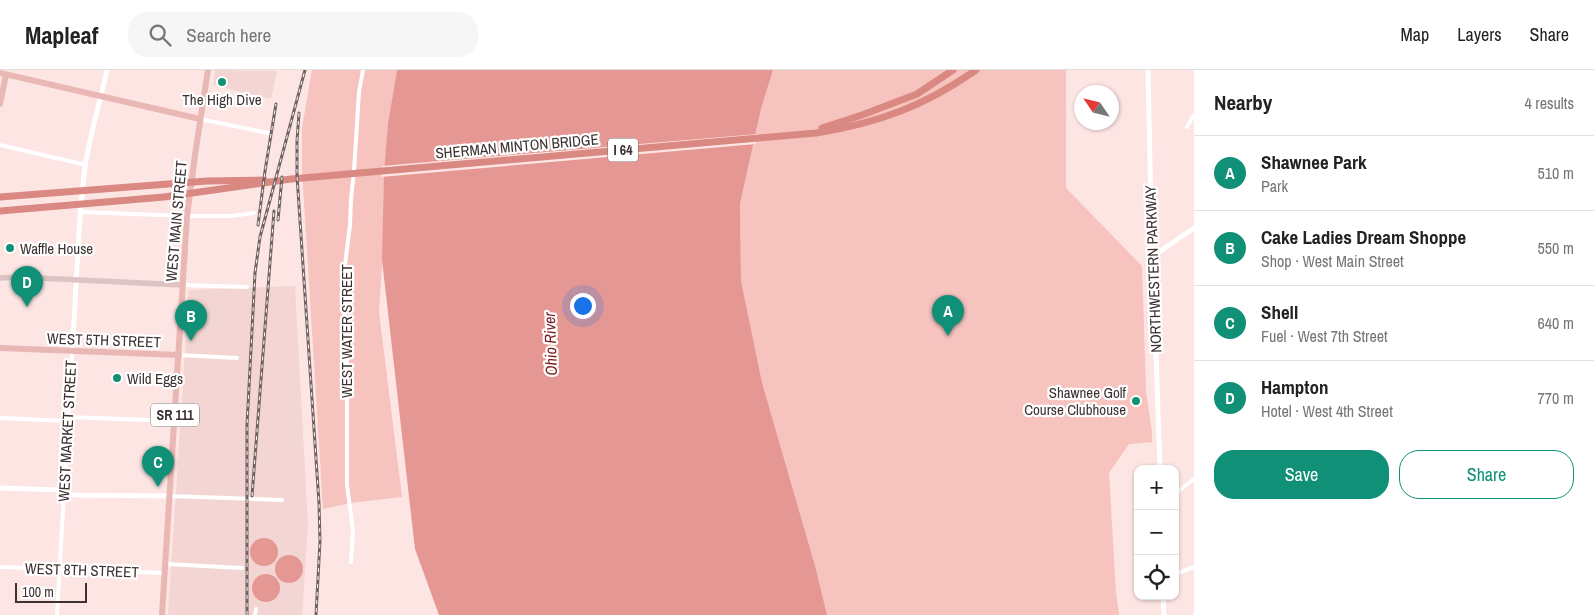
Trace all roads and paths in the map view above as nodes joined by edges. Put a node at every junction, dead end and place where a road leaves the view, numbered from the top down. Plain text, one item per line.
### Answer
1 (107, 70) edge
2 (208, 70) edge
3 (363, 70) edge
4 (953, 70) edge
5 (971, 70) edge
6 (976, 70) edge
7 (1148, 70) edge
8 (4, 73) edge
9 (101, 96) junction
10 (0, 104) edge
11 (1194, 115) edge
12 (200, 119) junction
13 (1187, 127) dead end
14 (268, 133) dead end
15 (0, 145) edge
16 (86, 165) junction
17 (164, 196) junction
18 (1, 197) edge
19 (0, 209) edge
20 (80, 212) junction
21 (254, 213) dead end
22 (187, 216) junction
23 (1194, 228) edge
24 (1153, 256) junction
25 (0, 278) edge
26 (76, 280) junction
27 (183, 285) junction
28 (247, 287) dead end
29 (0, 348) edge
30 (72, 351) junction
31 (179, 355) junction
32 (237, 358) dead end
33 (0, 418) edge
34 (68, 419) junction
35 (174, 422) junction
36 (1160, 465) edge
37 (1194, 479) edge
38 (0, 488) edge
39 (1179, 491) edge
40 (64, 492) junction
41 (170, 496) junction
42 (282, 500) dead end
43 (351, 562) dead end
44 (166, 564) junction
45 (0, 567) edge
46 (1194, 567) edge
47 (242, 568) dead end
48 (60, 569) junction
49 (165, 573) junction
50 (1179, 573) edge
51 (1163, 600) edge
52 (256, 609) dead end
53 (57, 615) edge
54 (162, 615) edge
55 (256, 615) edge
56 (1164, 615) edge

1 - 9 street, WEST MARKET STREET
2 - 12 main road, WEST MAIN STREET / SR 111
3 - 43 street, WEST WATER STREET
4 - 18 highway, SHERMAN MINTON BRIDGE / I 64
5 - 17 highway
6 - 17 highway, SHERMAN MINTON BRIDGE / I 64
7 - 24 street, NORTHWESTERN PARKWAY
8 - 9 main road
8 - 10 main road
9 - 12 main road
9 - 16 street, WEST MARKET STREET
11 - 13 street
12 - 14 street
12 - 22 main road, WEST MAIN STREET / SR 111
15 - 16 street
16 - 20 street, WEST MARKET STREET
17 - 19 highway, I 64
20 - 22 street
20 - 26 street, WEST MARKET STREET
21 - 22 street
22 - 27 main road, WEST MAIN STREET / SR 111
23 - 24 street
24 - 36 street, NORTHWESTERN PARKWAY
25 - 26 main road
26 - 27 main road
26 - 30 street, WEST MARKET STREET
27 - 28 street
27 - 31 main road, WEST MAIN STREET / SR 111
29 - 30 main road, WEST 5TH STREET
30 - 31 main road, WEST 5TH STREET
30 - 34 street, WEST MARKET STREET
31 - 32 street, WEST 5TH STREET
31 - 35 main road, WEST MAIN STREET / SR 111
33 - 34 street
34 - 35 street
34 - 40 street, WEST MARKET STREET
35 - 41 main road, WEST MAIN STREET / SR 111
37 - 39 street
38 - 40 street
40 - 41 street
40 - 48 street, WEST MARKET STREET
41 - 42 street
41 - 44 main road, WEST MAIN STREET / SR 111
44 - 47 street
44 - 49 main road, WEST MAIN STREET / SR 111
45 - 48 street, WEST 8TH STREET
46 - 50 street
48 - 49 street, WEST 8TH STREET
48 - 53 street, WEST MARKET STREET
49 - 54 main road, WEST MAIN STREET / SR 111
51 - 56 street
52 - 55 street

